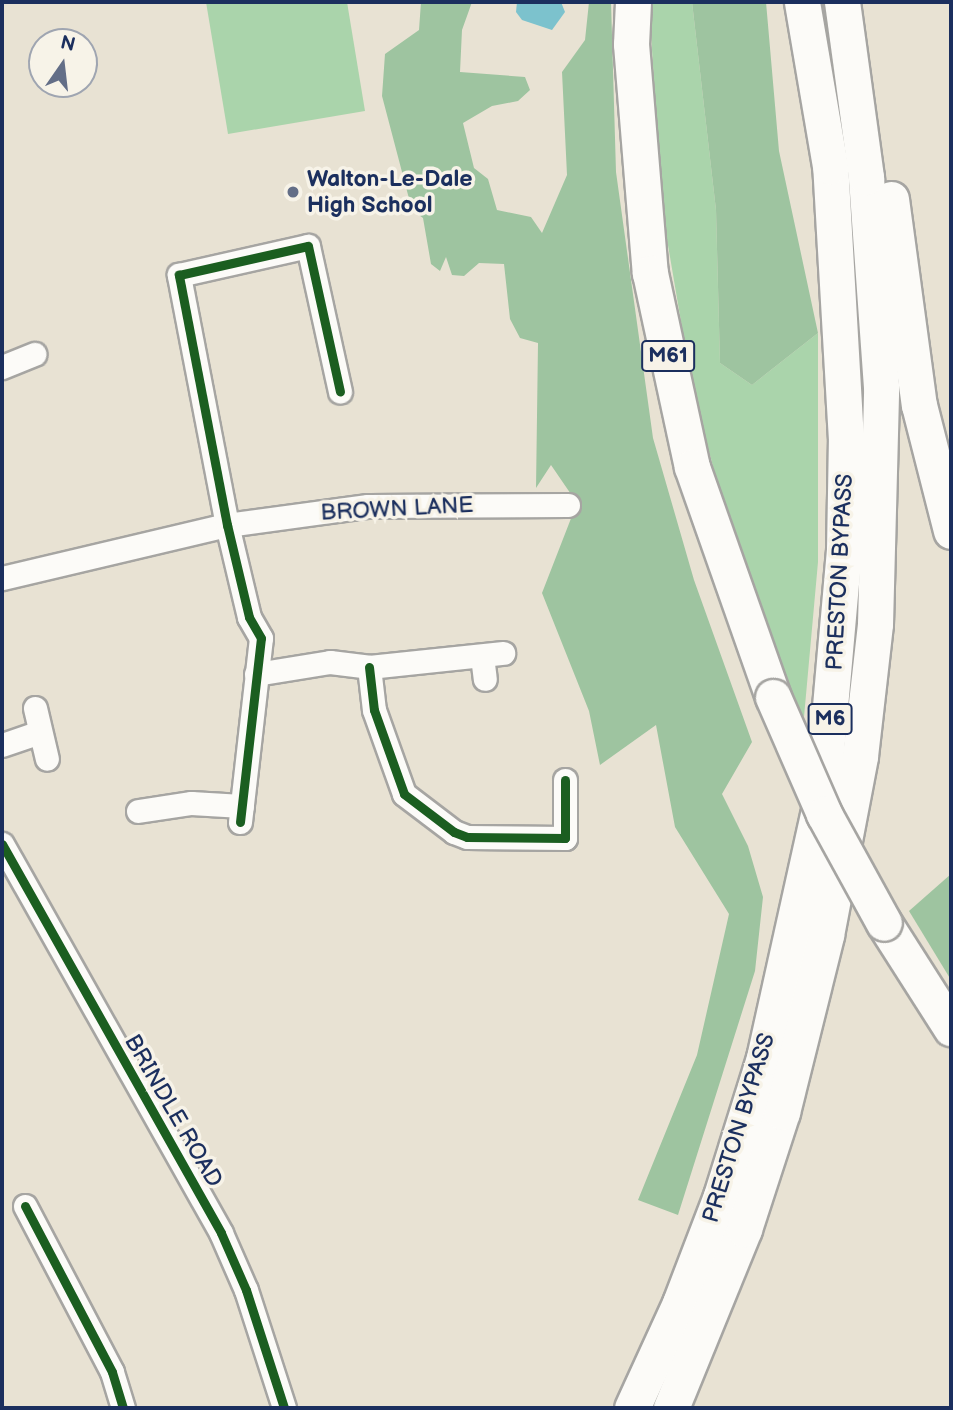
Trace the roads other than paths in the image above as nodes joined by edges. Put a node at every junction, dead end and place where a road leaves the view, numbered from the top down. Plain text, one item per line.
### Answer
1 (633, 2) edge
2 (802, 2) edge
3 (842, 2) edge
4 (862, 2) edge
5 (35, 354) dead end
6 (2, 368) edge
7 (340, 392) dead end
8 (568, 505) dead end
9 (227, 526) junction
10 (951, 531) edge
11 (2, 579) edge
12 (490, 663) dead end
13 (369, 667) junction
14 (256, 674) junction
15 (35, 708) dead end
16 (39, 732) junction
17 (2, 745) edge
18 (47, 759) dead end
19 (565, 780) dead end
20 (138, 811) dead end
21 (2, 844) edge
22 (951, 1028) edge
23 (25, 1206) dead end
24 (278, 1407) edge
25 (123, 1408) edge
26 (632, 1408) edge
27 (671, 1408) edge

1 - 22 highway, M61, bridge
2 - 26 highway, PRESTON BYPASS / M6
3 - 27 highway, PRESTON BYPASS / M6
4 - 10 highway
5 - 6 street
7 - 9 street
8 - 9 street, BROWN LANE
9 - 11 street, BROWN LANE
9 - 14 street
12 - 13 street
13 - 14 street
13 - 19 street
14 - 20 street
15 - 16 street
16 - 17 street
16 - 18 street
21 - 24 street, BRINDLE ROAD
23 - 25 street

